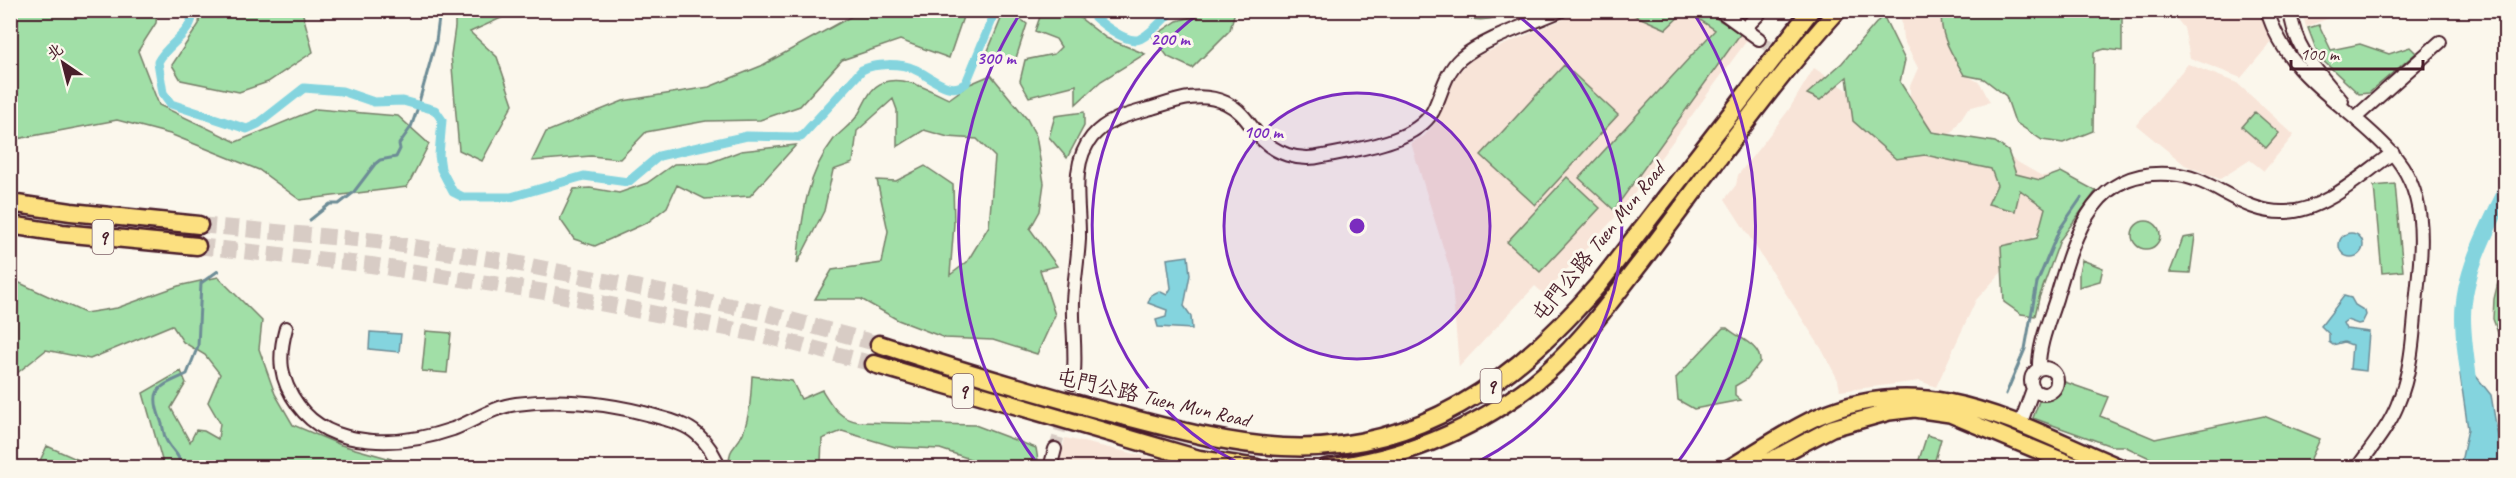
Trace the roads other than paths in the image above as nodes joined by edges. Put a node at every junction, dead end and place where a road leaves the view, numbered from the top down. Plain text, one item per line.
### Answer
1 (1562, 10) edge
2 (1719, 10) edge
3 (1811, 10) edge
4 (1838, 10) edge
5 (2267, 10) edge
6 (2290, 10) edge
7 (1759, 14) dead end
8 (1745, 28) junction
9 (1759, 39) tunnel mouth
10 (2440, 42) dead end
11 (2354, 115) junction
12 (2393, 153) junction
13 (10, 204) edge
14 (10, 225) edge
15 (199, 225) tunnel mouth
16 (197, 246) tunnel mouth
17 (286, 328) dead end
18 (879, 344) tunnel mouth
19 (873, 364) tunnel mouth
20 (2039, 369) junction
21 (1073, 383) tunnel mouth
22 (2033, 389) junction
23 (2020, 424) junction
24 (1055, 449) tunnel mouth
25 (2363, 465) edge
26 (719, 468) edge
27 (1050, 468) edge
28 (1257, 468) edge
29 (1326, 468) edge
30 (1729, 468) edge
31 (1756, 468) edge
32 (2080, 468) edge
33 (2122, 468) edge

1 - 21 street
2 - 8 street
3 - 18 highway, 屯門公路 Tuen Mun Road / 9
4 - 29 highway, 屯門公路 Tuen Mun Road / 9
5 - 11 street
6 - 11 street
7 - 8 street
8 - 9 street
10 - 11 street
11 - 12 street
12 - 20 street
12 - 25 street
13 - 15 highway, 9
14 - 16 highway, 9
17 - 26 street
19 - 28 highway, 屯門公路 Tuen Mun Road / 9
20 - 22 street
20 - 22 street
22 - 23 street
23 - 30 main road
23 - 33 main road
24 - 27 street
31 - 32 main road

